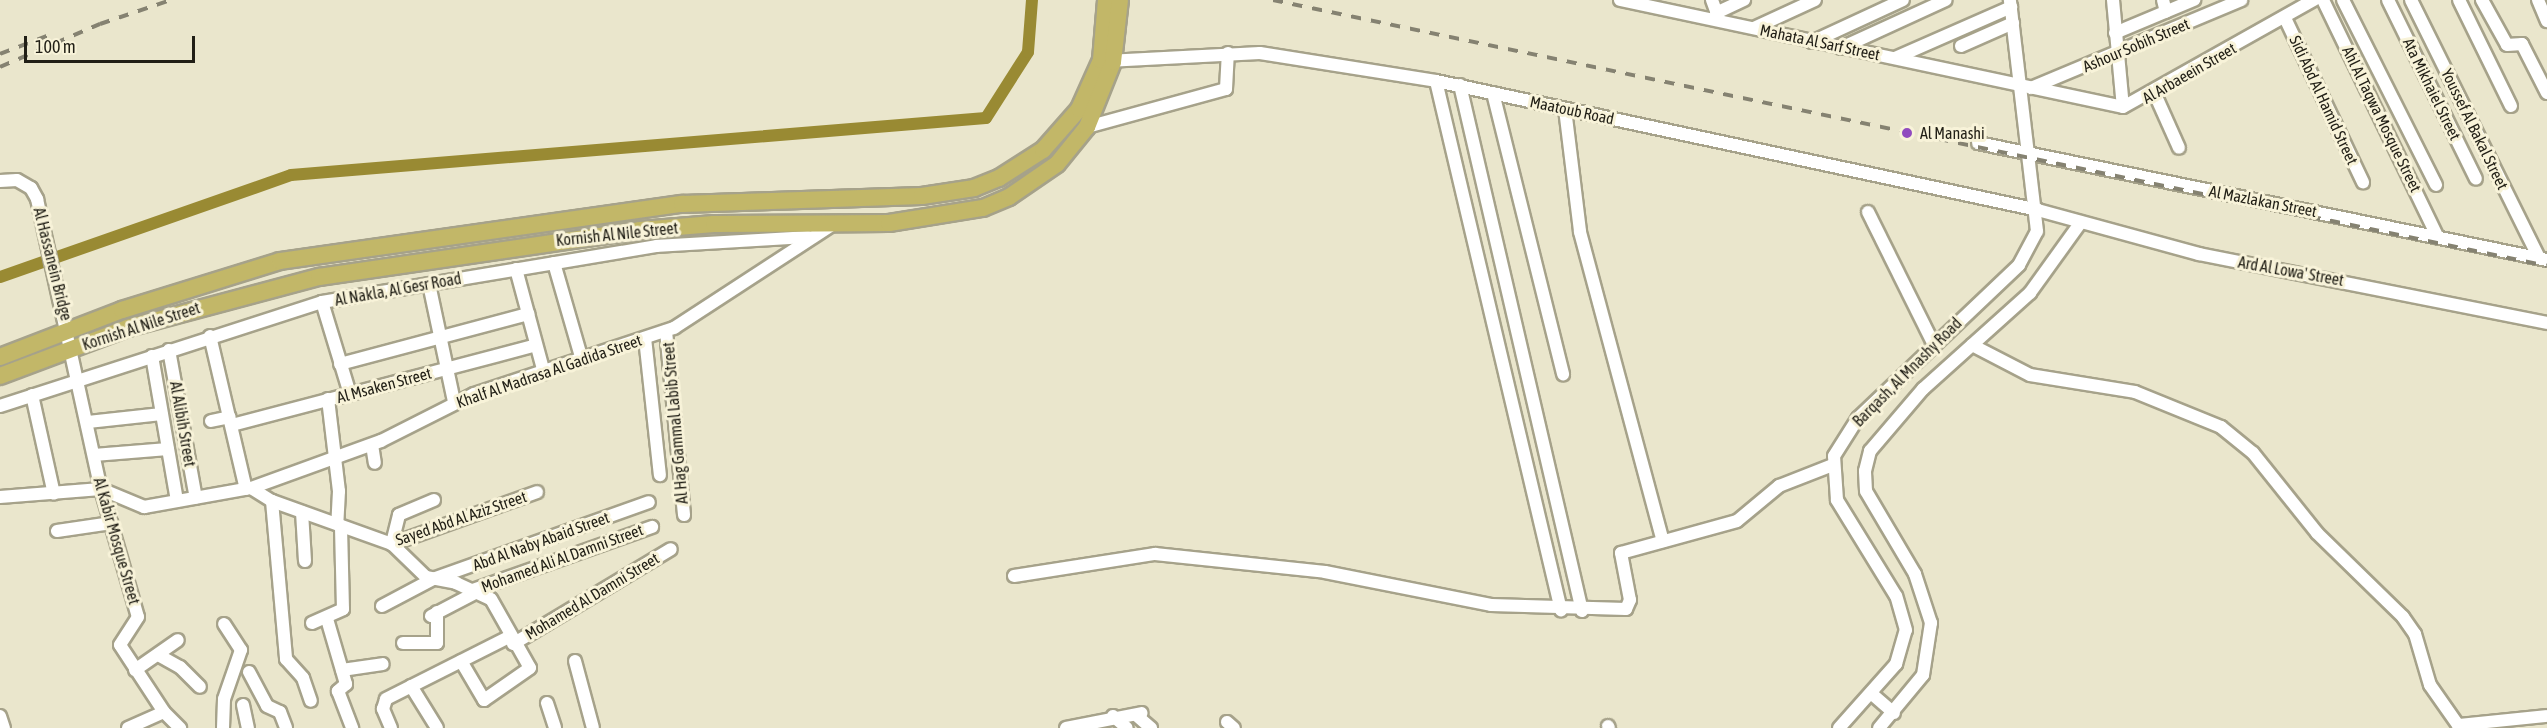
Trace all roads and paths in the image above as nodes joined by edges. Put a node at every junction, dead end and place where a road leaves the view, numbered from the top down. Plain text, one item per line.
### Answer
1 (1106, 0) edge
2 (1120, 0) edge
3 (1620, 0) edge
4 (1712, 0) edge
5 (1744, 0) edge
6 (1815, 0) edge
7 (1903, 0) edge
8 (1946, 0) edge
9 (2113, 0) edge
10 (2194, 0) edge
11 (2241, 0) edge
12 (2314, 0) edge
13 (2323, 0) edge
14 (2343, 0) edge
15 (2388, 0) edge
16 (2411, 0) edge
17 (2459, 0) edge
18 (2482, 0) edge
19 (2538, 0) edge
20 (2010, 3) edge
21 (2164, 6) edge
22 (1718, 17) junction
23 (2285, 18) junction
24 (2547, 21) edge
25 (2013, 23) junction
26 (1754, 28) junction
27 (2115, 33) junction
28 (1111, 36) junction
29 (1812, 42) junction
30 (1961, 46) dead end
31 (1842, 48) junction
32 (1228, 53) junction
33 (2116, 55) junction
34 (1894, 58) junction
35 (1107, 61) junction
36 (1436, 81) junction
37 (1460, 86) junction
38 (2026, 86) junction
39 (2154, 92) junction
40 (1493, 93) junction
41 (2547, 93) edge
42 (2511, 106) dead end
43 (2123, 107) junction
44 (1564, 109) junction
45 (1087, 127) junction
46 (1978, 142) dead end
47 (2179, 148) dead end
48 (2027, 153) junction
49 (2476, 178) dead end
50 (0, 181) edge
51 (2362, 182) dead end
52 (2436, 185) dead end
53 (2038, 210) junction
54 (1868, 212) dead end
55 (2076, 221) junction
56 (836, 223) junction
57 (810, 237) junction
58 (2438, 238) junction
59 (2543, 259) edge
60 (554, 263) junction
61 (516, 269) junction
62 (429, 284) junction
63 (322, 302) junction
64 (528, 314) junction
65 (2547, 323) edge
66 (69, 329) junction
67 (666, 331) junction
68 (210, 336) junction
69 (440, 336) junction
70 (645, 338) junction
71 (1933, 344) junction
72 (536, 345) junction
73 (1972, 345) junction
74 (73, 348) junction
75 (169, 350) junction
76 (152, 356) junction
77 (0, 357) edge
78 (582, 360) junction
79 (340, 364) junction
80 (447, 368) junction
81 (544, 373) junction
82 (1563, 374) dead end
83 (0, 376) edge
84 (79, 380) junction
85 (350, 394) junction
86 (32, 395) junction
87 (328, 399) junction
88 (454, 402) junction
89 (0, 406) edge
90 (162, 414) junction
91 (211, 421) dead end
92 (231, 421) junction
93 (88, 422) junction
94 (372, 445) junction
95 (168, 449) junction
96 (94, 455) junction
97 (336, 457) junction
98 (375, 463) dead end
99 (1833, 465) junction
100 (660, 475) dead end
101 (101, 489) junction
102 (249, 489) junction
103 (537, 492) dead end
104 (54, 494) junction
105 (0, 497) edge
106 (196, 498) junction
107 (434, 500) dead end
108 (177, 501) junction
109 (272, 501) junction
110 (648, 502) dead end
111 (302, 512) junction
112 (684, 515) dead end
113 (111, 523) junction
114 (339, 525) junction
115 (651, 526) dead end
116 (57, 531) dead end
117 (1663, 541) junction
118 (392, 544) junction
119 (671, 549) dead end
120 (305, 561) dead end
121 (1014, 576) dead end
122 (433, 579) junction
123 (475, 591) junction
124 (382, 606) dead end
125 (1561, 610) junction
126 (1582, 611) junction
127 (327, 619) junction
128 (312, 623) dead end
129 (224, 624) dead end
130 (178, 640) dead end
131 (511, 640) junction
132 (403, 643) dead end
133 (160, 656) junction
134 (461, 661) junction
135 (575, 662) dead end
136 (383, 664) dead end
137 (135, 670) junction
138 (342, 670) junction
139 (249, 672) dead end
140 (411, 686) junction
141 (200, 687) dead end
142 (1872, 694) junction
143 (311, 701) dead end
144 (547, 703) dead end
145 (243, 705) dead end
146 (164, 712) junction
147 (1894, 713) junction
148 (0, 716) edge
149 (1113, 716) junction
150 (2547, 716) edge
151 (4, 728) edge
152 (128, 728) edge
153 (180, 728) edge
154 (223, 728) edge
155 (248, 728) edge
156 (286, 728) edge
157 (352, 728) edge
158 (391, 728) edge
159 (436, 728) edge
160 (555, 728) edge
161 (593, 728) edge
162 (1066, 728) edge
163 (1127, 728) edge
164 (1151, 728) edge
165 (1839, 728) edge
166 (1879, 728) edge

1 - 28 main road, Kornish Al Nile Street
2 - 28 main road, Kornish Al Nile Street
3 - 22 street, Mahata Al Sarf Street
4 - 22 street
5 - 22 street
6 - 26 street
7 - 29 street
8 - 31 street
9 - 27 street
10 - 21 street
11 - 33 street, Ashour Sobih Street
12 - 23 street, Al Arbaeein Street
13 - 58 street, Ahl Al Taqwa Mosque Street
14 - 52 street
15 - 49 street, Ata Mikhaiel Street
16 - 59 street, Youssef Al Bakal Street
17 - 42 street
18 - 41 street
19 - 24 street
20 - 25 street, Barqash, Al Mnashy Road
20 - 34 street
21 - 27 street
22 - 26 street, Mahata Al Sarf Street
23 - 39 street, Al Arbaeein Street
23 - 51 street, Sidi Abd Al Hamid Street
25 - 30 street
25 - 38 street, Barqash, Al Mnashy Road
26 - 29 street, Mahata Al Sarf Street
27 - 33 street
28 - 35 main road, Kornish Al Nile Street
29 - 31 street, Mahata Al Sarf Street
31 - 34 street, Mahata Al Sarf Street
32 - 35 street, Maatoub Road
32 - 36 street, Maatoub Road
32 - 45 street
33 - 38 street, Ashour Sobih Street
33 - 43 street
34 - 38 street, Mahata Al Sarf Street
35 - 45 main road, Kornish Al Nile Street
35 - 66 main road, Kornish Al Nile Street
36 - 37 street, Maatoub Road
36 - 125 street
37 - 40 street, Maatoub Road
37 - 126 street
38 - 43 street, Al Arbaeein Street
38 - 48 street, Barqash, Al Mnashy Road
39 - 43 street, Al Arbaeein Street
39 - 47 street
40 - 44 street, Maatoub Road
40 - 82 street
44 - 53 street, Maatoub Road
44 - 117 street
45 - 56 main road, Kornish Al Nile Street
46 - 48 street, Al Mazlakan Street
48 - 53 street, Barqash, Al Mnashy Road
48 - 58 street, Al Mazlakan Street
50 - 66 street, Al Hassanein Bridge
53 - 55 street, Ard Al Lowa' Street
53 - 71 street, Barqash, Al Mnashy Road
54 - 71 street
55 - 65 street, Ard Al Lowa' Street
55 - 73 street, Barqash, Al Mnashy Road
56 - 57 street, Khalf Al Madrasa Al Gadida Street
56 - 74 main road, Kornish Al Nile Street
57 - 60 street, Al Nakla, Al Gesr Road
57 - 67 street, Khalf Al Madrasa Al Gadida Street
58 - 59 street, Al Mazlakan Street
60 - 61 street, Al Nakla, Al Gesr Road
60 - 78 street
61 - 62 street, Al Nakla, Al Gesr Road
61 - 64 street
62 - 63 street, Al Nakla, Al Gesr Road
62 - 69 street
63 - 68 street, Al Nakla, Al Gesr Road
63 - 79 street
64 - 69 street
64 - 72 street
66 - 74 street, Al Kabir Mosque Street
66 - 77 main road, Kornish Al Nile Street
67 - 70 street, Khalf Al Madrasa Al Gadida Street
67 - 112 street, Al Hag Gammal Labib Street
68 - 75 street, Al Nakla, Al Gesr Road
68 - 92 street
69 - 79 street
69 - 80 street
70 - 78 street, Khalf Al Madrasa Al Gadida Street
70 - 100 street
71 - 99 street, Barqash, Al Mnashy Road
72 - 80 street, Al Msaken Street
72 - 81 street
73 - 147 street, Barqash, Al Mnashy Road
73 - 150 street
74 - 83 main road, Kornish Al Nile Street
74 - 84 street, Al Kabir Mosque Street
75 - 76 street, Al Nakla, Al Gesr Road
75 - 106 street, Al Alibih Street
76 - 84 street, Al Nakla, Al Gesr Road
76 - 90 street
78 - 81 street, Khalf Al Madrasa Al Gadida Street
79 - 85 street
80 - 85 street, Al Msaken Street
80 - 88 street
81 - 88 street, Khalf Al Madrasa Al Gadida Street
84 - 86 street, Al Nakla, Al Gesr Road
84 - 93 street, Al Kabir Mosque Street
85 - 87 street, Al Msaken Street
86 - 89 street, Al Nakla, Al Gesr Road
86 - 104 street
87 - 92 street, Al Msaken Street
87 - 97 street
88 - 94 street, Khalf Al Madrasa Al Gadida Street
90 - 93 street
90 - 95 street
91 - 92 street, Al Msaken Street
92 - 102 street
93 - 96 street, Al Kabir Mosque Street
94 - 97 street, Khalf Al Madrasa Al Gadida Street
94 - 98 street
95 - 96 street
95 - 108 street
96 - 101 street, Al Kabir Mosque Street
97 - 102 street, Khalf Al Madrasa Al Gadida Street
97 - 114 street
99 - 117 street
99 - 142 street, Barqash, Al Mnashy Road
101 - 104 street
101 - 108 street, Khalf Al Madrasa Al Gadida Street
101 - 113 street, Al Kabir Mosque Street
102 - 106 street, Khalf Al Madrasa Al Gadida Street
102 - 109 street, Sayed Abd Al Aziz Street
103 - 118 street, Sayed Abd Al Aziz Street
104 - 105 street
106 - 108 street, Khalf Al Madrasa Al Gadida Street
107 - 118 street
109 - 111 street, Sayed Abd Al Aziz Street
109 - 143 street
110 - 122 street, Abd Al Naby Abaid Street
111 - 114 street, Sayed Abd Al Aziz Street
111 - 120 street
113 - 116 street
113 - 137 street, Al Kabir Mosque Street
114 - 118 street, Sayed Abd Al Aziz Street
114 - 127 street
115 - 123 street, Mohamed Ali Al Damni Street
117 - 126 street
118 - 122 street
119 - 131 street, Mohamed Al Damni Street
121 - 125 street
122 - 123 street
122 - 124 street, Abd Al Naby Abaid Street
123 - 131 street
123 - 132 street, Mohamed Ali Al Damni Street
125 - 126 street
127 - 128 street
127 - 138 street
129 - 154 street
130 - 133 street
131 - 134 street
131 - 134 street
133 - 137 street
133 - 141 street
134 - 140 street
135 - 161 street
136 - 138 street
137 - 146 street, Al Kabir Mosque Street
138 - 157 street
139 - 156 street
140 - 158 street
140 - 159 street
142 - 147 street
142 - 165 street, Barqash, Al Mnashy Road
144 - 160 street
145 - 155 street
146 - 152 street
146 - 153 street, Al Kabir Mosque Street
147 - 166 street, Barqash, Al Mnashy Road
148 - 151 street
149 - 162 street
149 - 163 street
149 - 164 street

